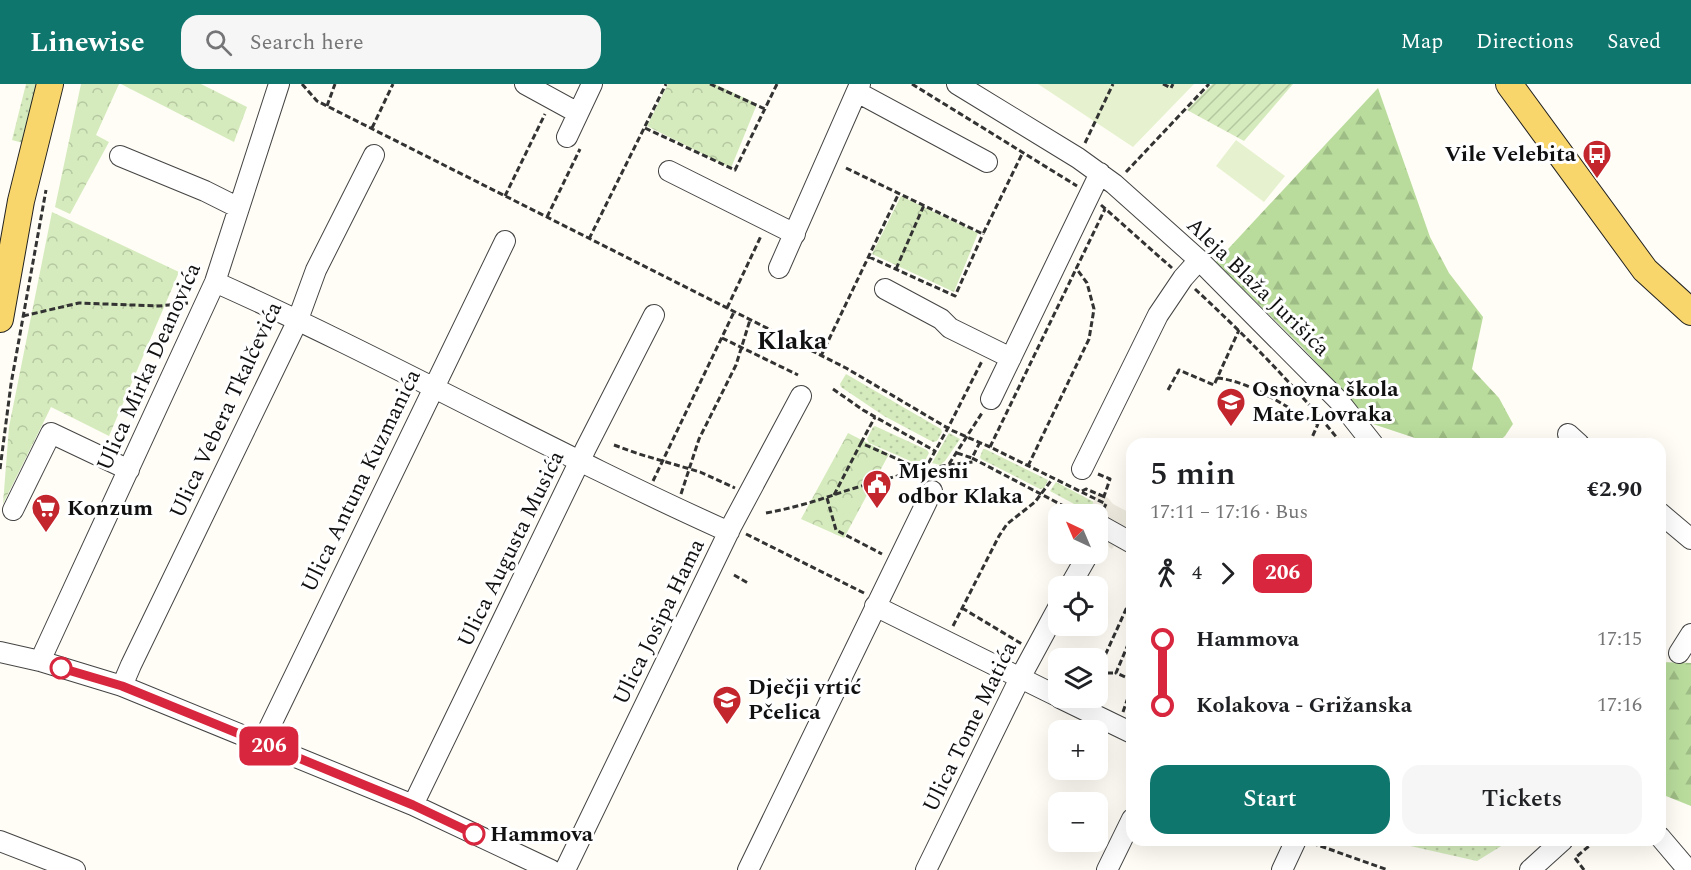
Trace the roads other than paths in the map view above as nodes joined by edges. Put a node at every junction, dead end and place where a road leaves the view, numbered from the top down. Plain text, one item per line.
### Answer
1 (50, 84) edge
2 (279, 84) edge
3 (525, 84) edge
4 (592, 84) edge
5 (957, 84) edge
6 (1509, 84) edge
7 (858, 88) edge
8 (578, 113) junction
9 (567, 137) dead end
10 (374, 155) dead end
11 (120, 156) dead end
12 (987, 162) dead end
13 (669, 171) dead end
14 (1107, 178) junction
15 (239, 208) junction
16 (795, 234) junction
17 (505, 241) dead end
18 (1199, 260) junction
19 (779, 268) dead end
20 (215, 282) junction
21 (885, 289) dead end
22 (1688, 304) edge
23 (654, 315) dead end
24 (11, 317) edge
25 (297, 322) junction
26 (1011, 358) junction
27 (433, 386) junction
28 (801, 396) dead end
29 (991, 399) road end
30 (1368, 438) edge
31 (580, 461) junction
32 (1082, 469) road end
33 (129, 470) junction
34 (932, 491) dead end
35 (13, 510) dead end
36 (1666, 518) edge
37 (1108, 530) edge
38 (737, 533) junction
39 (1691, 539) edge
40 (1126, 540) edge
41 (874, 602) junction
42 (1048, 626) edge
43 (1691, 634) edge
44 (0, 652) edge
45 (1679, 652) dead end
46 (40, 661) junction
47 (1020, 678) junction
48 (122, 686) junction
49 (1048, 691) edge
50 (1085, 708) edge
51 (1126, 726) edge
52 (262, 743) junction
53 (413, 805) junction
54 (1126, 831) edge
55 (0, 841) edge
56 (1666, 844) edge
57 (1300, 846) edge
58 (1556, 846) edge
59 (75, 870) edge
60 (551, 870) edge
61 (565, 870) edge
62 (748, 870) edge
63 (926, 870) edge
64 (1107, 870) edge
65 (1282, 870) edge
66 (1530, 870) edge
67 (1688, 870) edge

1 - 24 main road
2 - 15 street, Ulica Mirka Deanovića
3 - 8 street
4 - 8 street
5 - 14 street, Aleja Blaža Jurišića
6 - 22 main road
7 - 12 street
7 - 16 street
8 - 9 street
10 - 25 street, Ulica Vebera Tkalčevića
11 - 15 street
13 - 16 street
14 - 18 street, Aleja Blaža Jurišića
14 - 26 street
15 - 20 street, Ulica Mirka Deanovića
16 - 19 street
17 - 27 street, Ulica Antuna Kuzmanića
18 - 30 street, Aleja Blaža Jurišića
18 - 32 street
20 - 25 street
20 - 33 street, Ulica Mirka Deanovića
21 - 26 street
23 - 31 street, Ulica Augusta Musića
25 - 27 street
25 - 48 street, Ulica Vebera Tkalčevića
26 - 29 street
27 - 31 street
27 - 52 street, Ulica Antuna Kuzmanića
28 - 38 street, Ulica Josipa Hama
31 - 38 street
31 - 53 street, Ulica Augusta Musića
33 - 35 street
33 - 46 street, Ulica Mirka Deanovića
34 - 41 street
36 - 39 street
37 - 40 street
38 - 61 street, Ulica Josipa Hama
41 - 47 street
41 - 62 street
42 - 47 street, Ulica Tome Matića
43 - 45 street
44 - 46 street
46 - 48 street
47 - 49 street
47 - 63 street, Ulica Tome Matića
48 - 52 street
50 - 51 street
52 - 53 street
53 - 60 street
54 - 64 street
55 - 59 street
56 - 67 street
57 - 65 street
58 - 66 street

